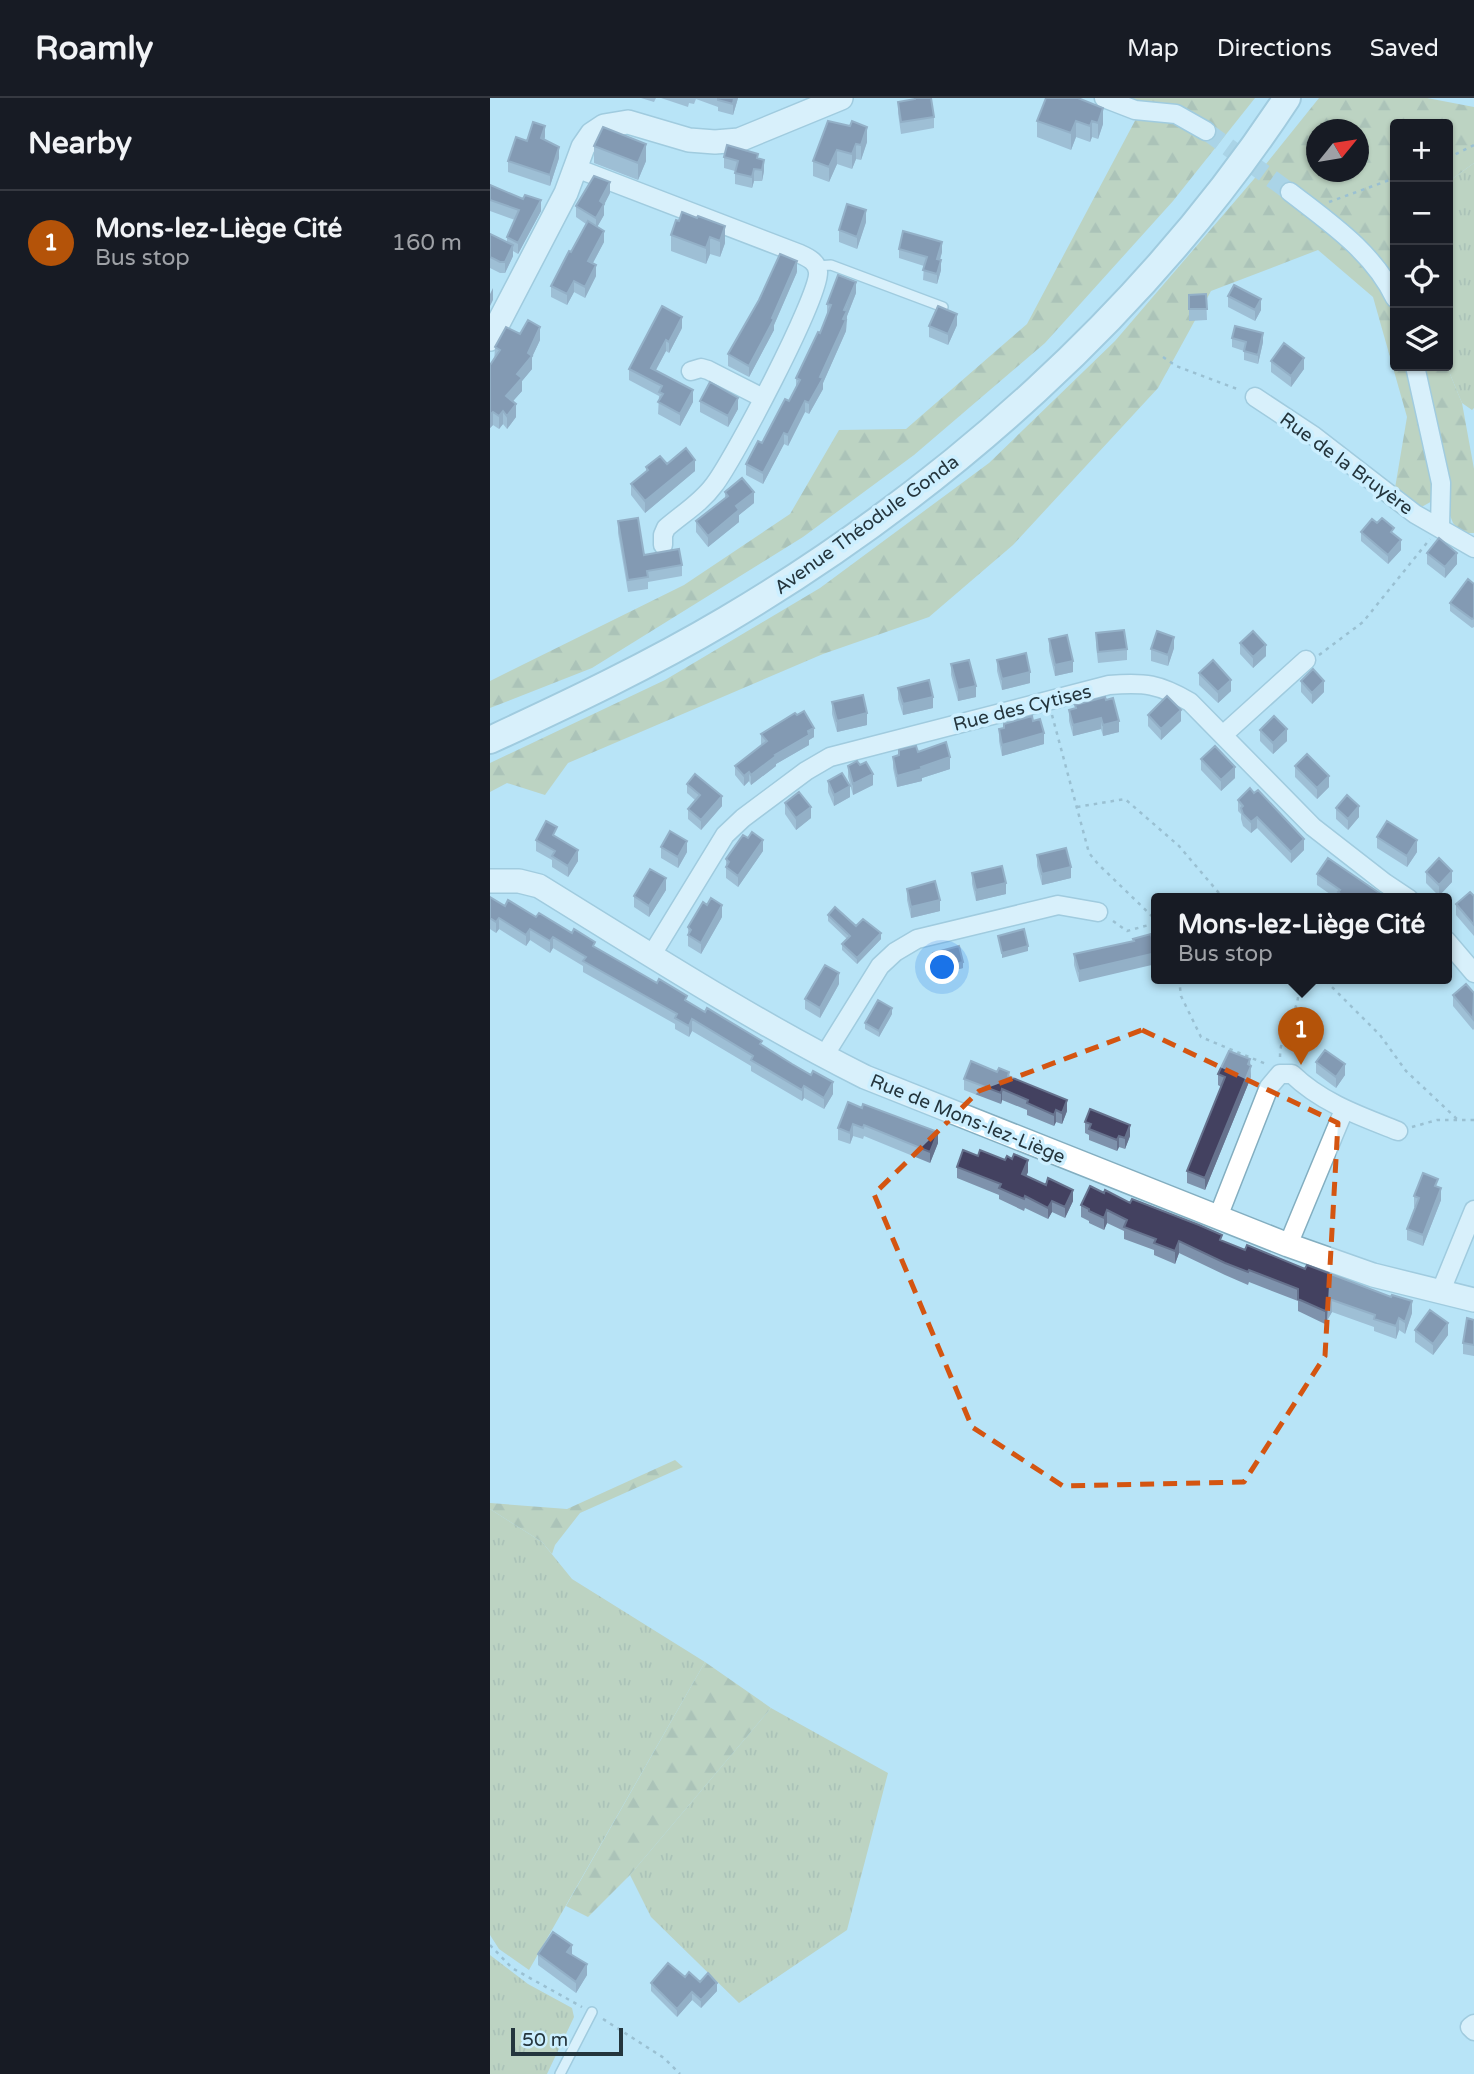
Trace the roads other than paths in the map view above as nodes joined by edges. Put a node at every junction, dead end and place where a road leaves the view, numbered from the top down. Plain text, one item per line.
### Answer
1 (841, 98) edge
2 (1104, 98) edge
3 (1287, 98) edge
4 (1206, 131) tunnel mouth
5 (576, 168) junction
6 (1290, 192) tunnel mouth
7 (817, 267) junction
8 (1390, 288) edge
9 (943, 307) edge
10 (490, 339) edge
11 (691, 371) dead end
12 (1416, 371) edge
13 (1255, 397) road end
14 (763, 398) junction
15 (1440, 527) junction
16 (663, 545) dead end
17 (1474, 548) edge
18 (1306, 660) road end
19 (1224, 734) junction
20 (490, 740) edge
21 (490, 881) edge
22 (1400, 893) edge
23 (1098, 912) road end
24 (1452, 947) edge
25 (651, 956) junction
26 (1474, 973) edge
27 (824, 1056) junction
28 (1344, 1110) junction
29 (1398, 1130) road end
30 (1474, 1210) edge
31 (1217, 1217) junction
32 (1288, 1245) junction
33 (1440, 1293) junction
34 (1474, 1300) edge
35 (592, 2012) road end
36 (1474, 2024) edge
37 (1474, 2031) edge
38 (560, 2074) edge

1 - 5 street
2 - 4 street
3 - 20 main road, Avenue Théodule Gonda
5 - 7 street
5 - 10 street
6 - 8 street
7 - 9 lane
7 - 14 street
11 - 14 street
12 - 15 street, Rue de la Bruyère
13 - 15 street, Rue de la Bruyère
14 - 16 street
15 - 17 street, Rue de la Bruyère
18 - 19 street
19 - 22 street, Rue des Cytises
19 - 25 street, Rue des Cytises
21 - 25 street, Rue de Mons-lez-Liège
23 - 27 street
24 - 26 street
25 - 27 street, Rue de Mons-lez-Liège
27 - 31 street, Rue de Mons-lez-Liège
28 - 29 street
28 - 31 street
28 - 32 street
30 - 33 street
31 - 32 street, Rue de Mons-lez-Liège
32 - 33 street, Rue de Mons-lez-Liège
33 - 34 street, Rue de Mons-lez-Liège
35 - 38 lane
36 - 37 street

